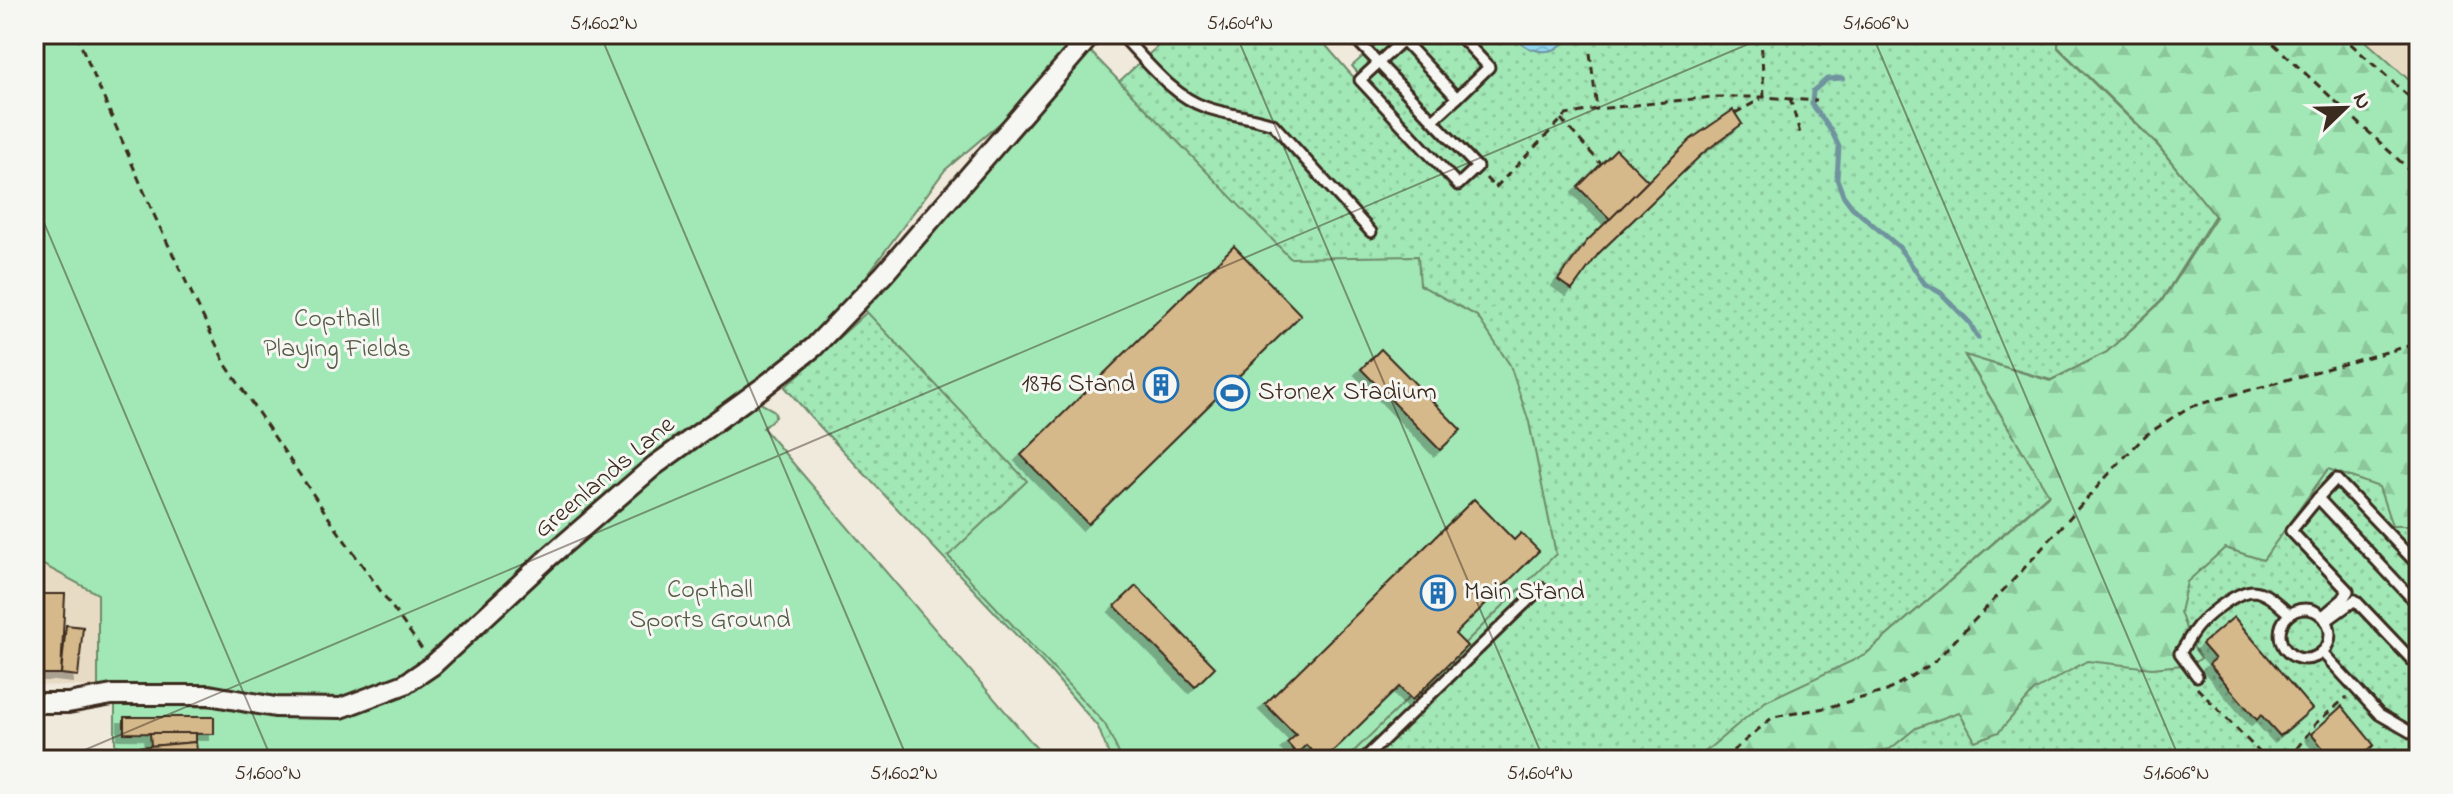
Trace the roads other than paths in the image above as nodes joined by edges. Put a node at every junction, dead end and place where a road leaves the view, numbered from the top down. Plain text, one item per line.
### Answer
1 (1092, 34) edge
2 (1120, 34) edge
3 (1351, 34) edge
4 (1458, 34) edge
5 (1379, 62) junction
6 (1457, 98) junction
7 (1433, 120) junction
8 (1371, 232) dead end
9 (2318, 498) junction
10 (2419, 566) edge
11 (1541, 588) dead end
12 (2419, 606) edge
13 (2289, 614) junction
14 (2325, 618) junction
15 (2322, 652) junction
16 (2419, 657) edge
17 (2194, 679) road end
18 (34, 703) edge
19 (2419, 737) edge
20 (1363, 760) edge

1 - 18 street, Greenlands Lane
2 - 8 lane
3 - 5 lane
4 - 6 lane
5 - 6 lane
5 - 7 lane
5 - 7 lane
6 - 7 lane
9 - 10 lane
9 - 12 lane
9 - 14 lane
11 - 20 lane
13 - 14 lane
13 - 15 lane
13 - 17 lane
14 - 15 lane
14 - 16 lane
15 - 19 lane

